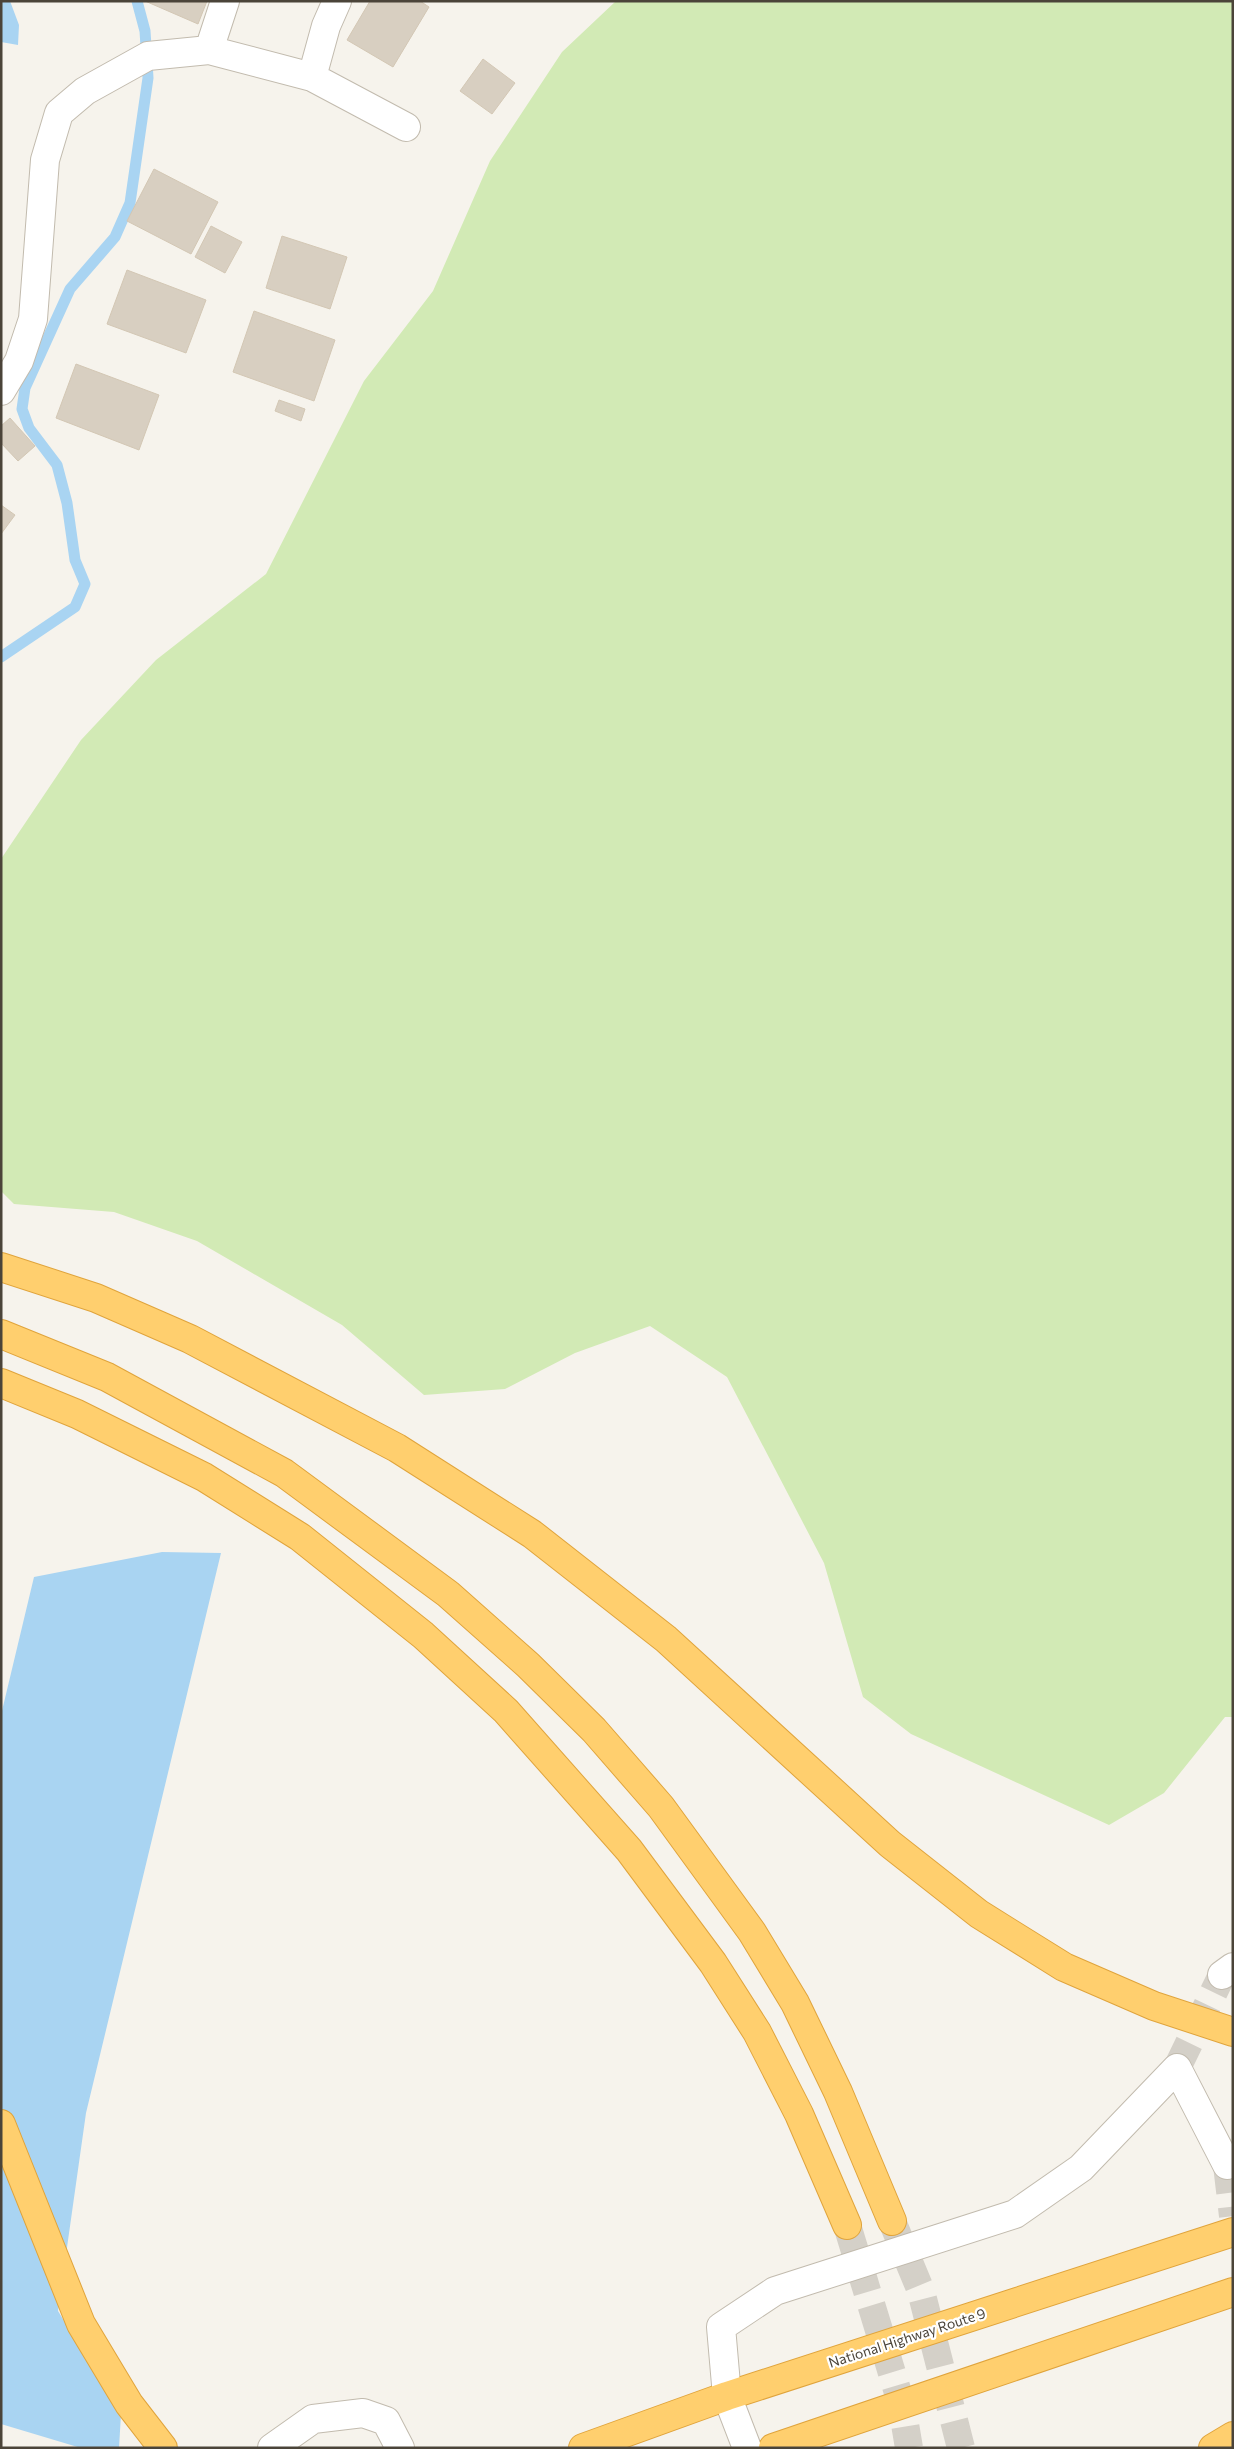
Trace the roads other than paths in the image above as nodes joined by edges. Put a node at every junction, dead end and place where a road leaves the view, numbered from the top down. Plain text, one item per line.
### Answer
1 (226, 1) edge
2 (337, 1) edge
3 (209, 50) junction
4 (312, 77) junction
5 (406, 127) dead end
6 (1, 391) edge
7 (1, 1267) edge
8 (1, 1334) edge
9 (1, 1384) edge
10 (1233, 2032) edge
11 (1, 2124) edge
12 (1227, 2165) tunnel mouth
13 (892, 2221) tunnel mouth
14 (847, 2224) tunnel mouth
15 (1233, 2232) edge
16 (1233, 2292) edge
17 (727, 2396) junction
18 (1233, 2436) edge
19 (163, 2448) edge
20 (272, 2448) edge
21 (400, 2448) edge
22 (583, 2448) edge
23 (747, 2448) edge
24 (773, 2448) edge
25 (1213, 2448) edge

1 - 3 street
2 - 4 street
3 - 4 street
3 - 6 street
4 - 5 street
7 - 10 highway
8 - 13 highway
9 - 14 highway
11 - 19 highway
12 - 17 street
15 - 17 highway, National Highway Route 9
16 - 24 highway
17 - 22 highway, National Highway Route 9
17 - 23 street
18 - 25 highway
20 - 21 street

